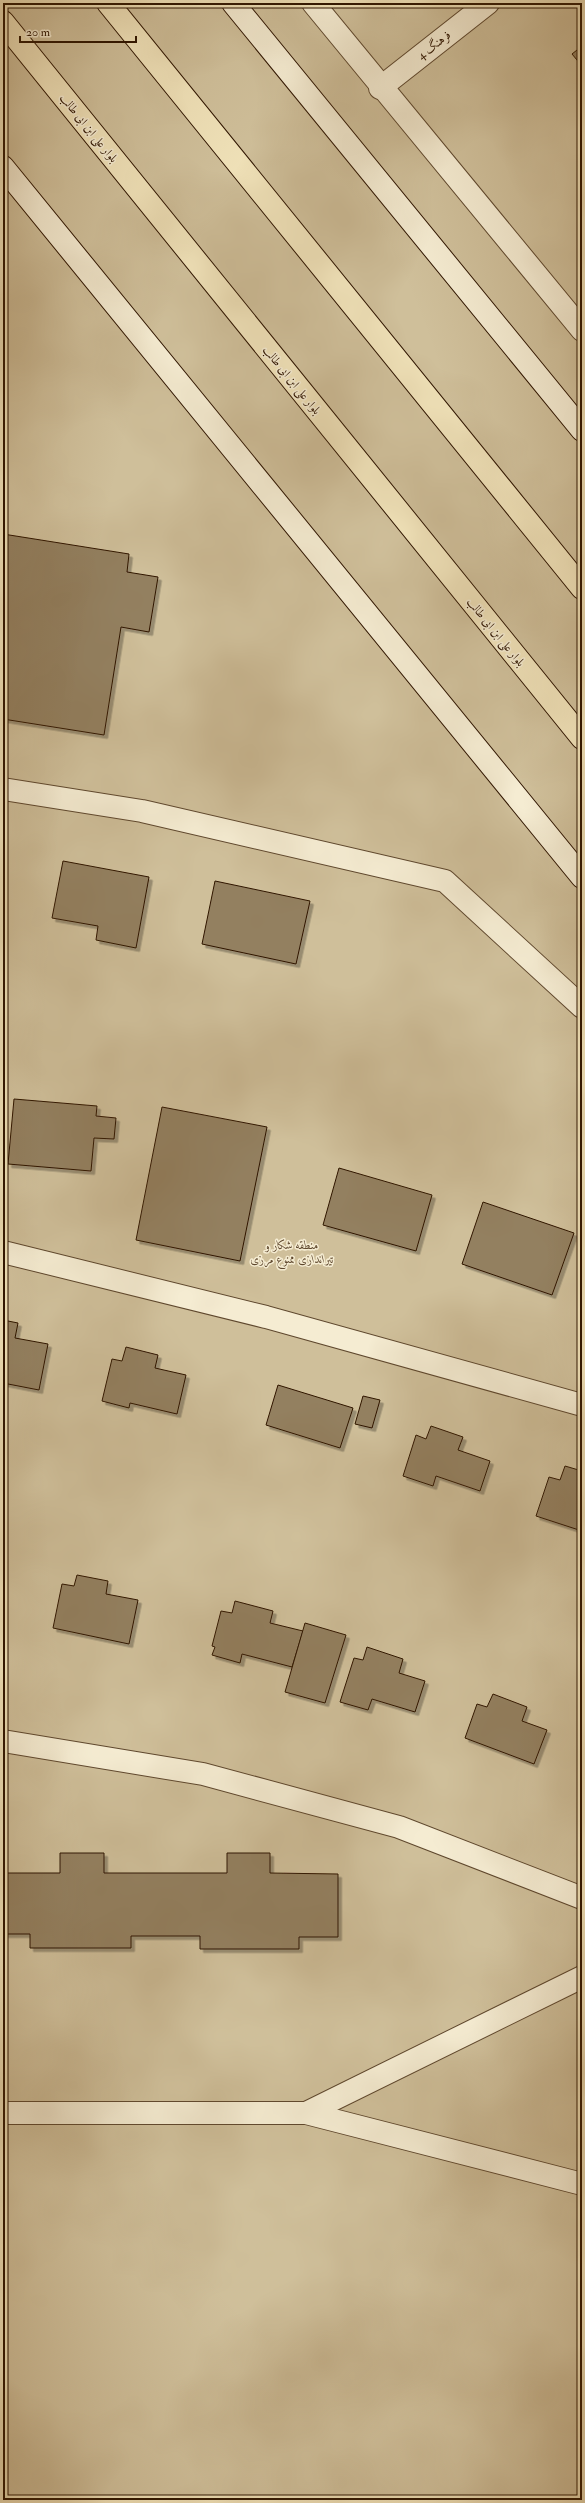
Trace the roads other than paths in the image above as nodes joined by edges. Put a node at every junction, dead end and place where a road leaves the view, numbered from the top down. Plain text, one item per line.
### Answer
1 (108, 3) edge
2 (233, 3) edge
3 (313, 3) edge
4 (488, 3) edge
5 (3, 22) edge
6 (380, 88) junction
7 (3, 167) edge
8 (582, 330) edge
9 (582, 430) edge
10 (582, 588) edge
11 (582, 738) edge
12 (3, 789) edge
13 (582, 877) edge
14 (582, 1007) edge
15 (3, 1252) edge
16 (582, 1405) edge
17 (3, 1741) edge
18 (582, 1898) edge
19 (582, 1977) edge
20 (3, 2113) edge
21 (306, 2113) junction
22 (582, 2184) edge

1 - 10 main road
2 - 9 street
3 - 6 street
4 - 6 street, فرهنگ 4
5 - 11 main road, بلوار علی ابن ابی طالب
6 - 8 street
7 - 13 street
12 - 14 street
15 - 16 street
17 - 18 street
19 - 21 street
20 - 21 street
21 - 22 street

